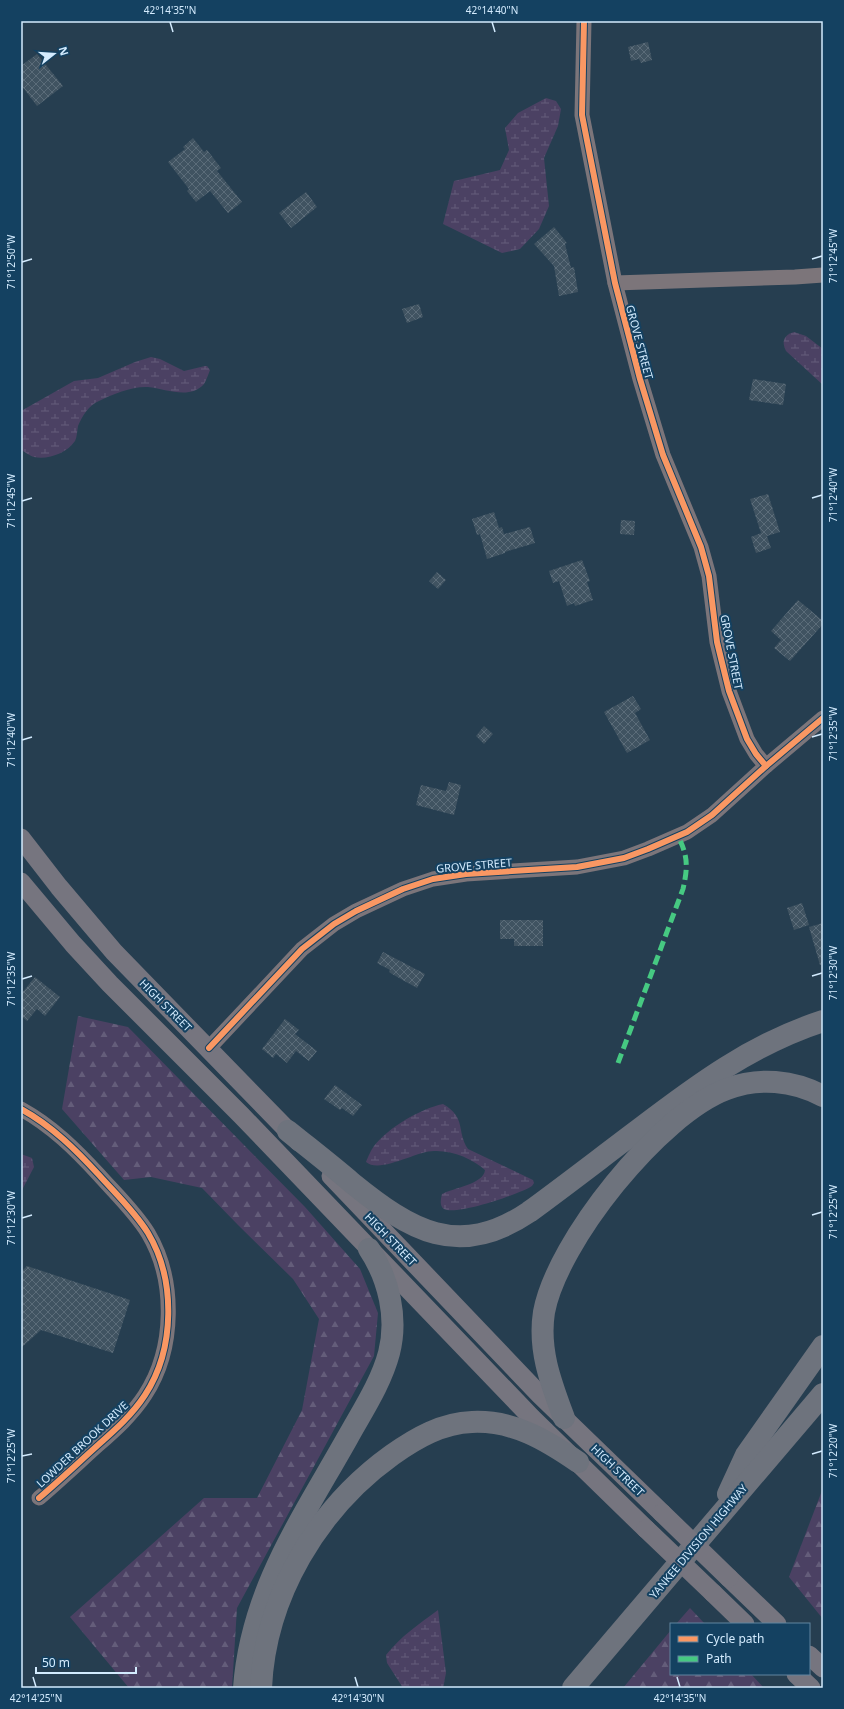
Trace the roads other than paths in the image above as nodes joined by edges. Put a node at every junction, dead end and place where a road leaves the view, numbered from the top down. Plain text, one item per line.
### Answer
1 (584, 21) edge
2 (823, 275) edge
3 (615, 283) junction
4 (823, 718) edge
5 (766, 766) junction
6 (21, 838) edge
7 (21, 882) edge
8 (823, 1021) edge
9 (208, 1048) junction
10 (823, 1096) edge
11 (21, 1109) edge
12 (288, 1131) junction
13 (369, 1249) junction
14 (823, 1346) edge
15 (823, 1394) edge
16 (564, 1418) junction
17 (578, 1462) junction
18 (39, 1498) dead end
19 (714, 1523) junction
20 (744, 1623) edge
21 (776, 1623) edge
22 (810, 1656) edge
23 (823, 1668) edge
24 (797, 1675) edge
25 (244, 1688) edge
26 (261, 1688) edge
27 (573, 1688) edge
28 (811, 1688) edge

1 - 3 street, GROVE STREET
2 - 3 street
3 - 5 street, GROVE STREET
4 - 5 street
5 - 9 street, GROVE STREET
6 - 9 main road, HIGH STREET
7 - 13 main road, HIGH STREET
8 - 12 highway
9 - 12 main road, HIGH STREET
10 - 16 highway
11 - 18 street, LOWDER BROOK DRIVE
12 - 16 main road, HIGH STREET
13 - 17 main road, HIGH STREET
13 - 25 highway
14 - 19 highway
15 - 19 highway, YANKEE DIVISION HIGHWAY
16 - 21 main road, HIGH STREET, bridge
17 - 20 main road, HIGH STREET, bridge
17 - 26 highway
19 - 27 highway, YANKEE DIVISION HIGHWAY
22 - 23 main road
24 - 28 main road

